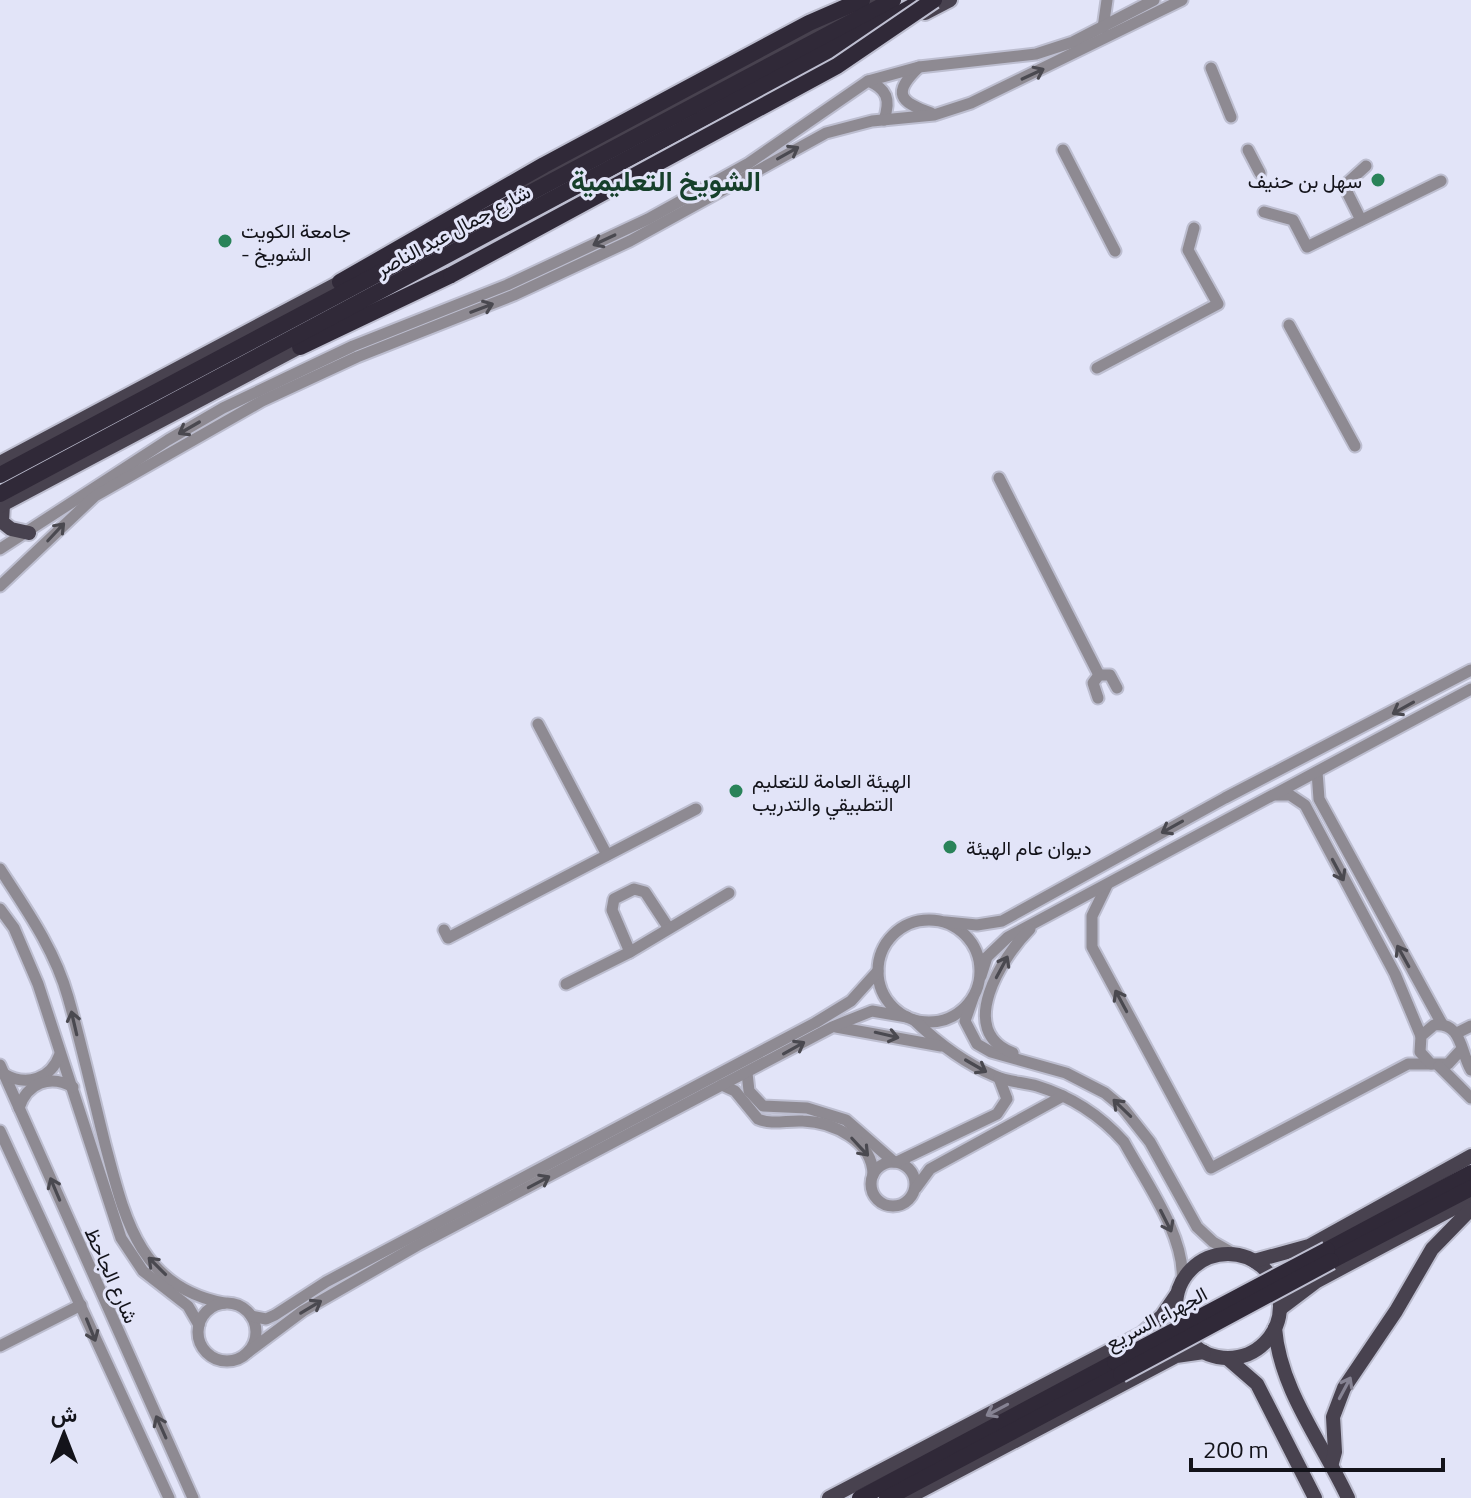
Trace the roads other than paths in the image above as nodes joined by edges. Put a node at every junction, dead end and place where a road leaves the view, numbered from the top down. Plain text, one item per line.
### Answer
1 (862, 0) edge
2 (873, 0) edge
3 (893, 0) edge
4 (925, 0) edge
5 (934, 0) edge
6 (950, 0) edge
7 (1107, 0) edge
8 (1154, 0) edge
9 (1182, 0) edge
10 (1103, 28) junction
11 (919, 67) junction
12 (1211, 68) dead end
13 (868, 81) junction
14 (934, 115) junction
15 (1231, 117) dead end
16 (884, 120) junction
17 (1063, 150) dead end
18 (1248, 150) dead end
19 (1366, 166) dead end
20 (1260, 173) dead end
21 (1441, 181) dead end
22 (1264, 212) dead end
23 (1361, 220) junction
24 (1194, 228) dead end
25 (1115, 251) dead end
26 (335, 285) junction
27 (1289, 325) dead end
28 (394, 336) junction
29 (368, 346) junction
30 (300, 347) junction
31 (1097, 368) dead end
32 (1355, 446) dead end
33 (0, 463) edge
34 (0, 475) edge
35 (999, 478) dead end
36 (1, 501) edge
37 (29, 533) junction
38 (0, 549) edge
39 (0, 586) edge
40 (1471, 670) edge
41 (1099, 675) junction
42 (1117, 688) dead end
43 (1471, 689) edge
44 (1098, 698) dead end
45 (538, 724) dead end
46 (1317, 772) junction
47 (1275, 795) junction
48 (696, 809) dead end
49 (1330, 819) junction
50 (1315, 826) junction
51 (607, 855) junction
52 (1102, 865) junction
53 (0, 869) edge
54 (1110, 884) junction
55 (729, 893) dead end
56 (0, 909) edge
57 (946, 922) junction
58 (1037, 923) junction
59 (668, 927) junction
60 (444, 930) dead end
61 (630, 952) junction
62 (878, 971) junction
63 (981, 976) junction
64 (61, 979) junction
65 (38, 984) junction
66 (566, 984) dead end
67 (68, 995) junction
68 (973, 998) junction
69 (45, 1003) junction
70 (910, 1018) junction
71 (1442, 1024) junction
72 (1471, 1026) edge
73 (832, 1027) junction
74 (1457, 1033) junction
75 (1420, 1040) junction
76 (942, 1046) junction
77 (1460, 1051) junction
78 (60, 1054) junction
79 (1042, 1064) junction
80 (1408, 1064) junction
81 (1435, 1065) junction
82 (2, 1070) edge
83 (1471, 1070) edge
84 (741, 1072) junction
85 (999, 1078) junction
86 (722, 1085) junction
87 (73, 1087) junction
88 (1063, 1096) junction
89 (1471, 1098) edge
90 (19, 1108) junction
91 (0, 1131) edge
92 (1150, 1142) junction
93 (1130, 1153) junction
94 (1471, 1156) edge
95 (567, 1160) junction
96 (896, 1162) junction
97 (1471, 1173) edge
98 (873, 1175) junction
99 (916, 1188) junction
100 (1471, 1188) edge
101 (1471, 1199) edge
102 (1471, 1209) edge
103 (80, 1249) junction
104 (1236, 1255) junction
105 (57, 1257) junction
106 (1254, 1261) junction
107 (1180, 1288) junction
108 (224, 1303) junction
109 (81, 1305) junction
110 (1280, 1309) junction
111 (251, 1316) junction
112 (199, 1325) junction
113 (1275, 1328) junction
114 (0, 1346) edge
115 (248, 1352) junction
116 (1204, 1352) junction
117 (1227, 1358) junction
118 (1290, 1388) junction
119 (1275, 1415) junction
120 (1332, 1463) junction
121 (169, 1498) edge
122 (193, 1498) edge
123 (829, 1498) edge
124 (860, 1498) edge
125 (887, 1498) edge
126 (907, 1498) edge
127 (1315, 1498) edge
128 (1348, 1498) edge

1 - 26 highway
2 - 26 main road
3 - 34 highway, شارع جمال عبد الناصر
4 - 36 highway, شارع جمال عبد الناصر
5 - 30 highway, bridge
6 - 30 main road
7 - 10 street
8 - 10 street
14 -> 9 street
10 - 11 street
11 - 13 street
11 - 14 street
12 - 15 street
13 - 16 street
13 -> 28 street
14 - 16 street
28 -> 16 street
17 - 25 street
18 - 20 street
19 - 23 street
21 - 23 street
22 - 23 street
24 - 31 street
26 - 33 main road
27 - 32 street
28 - 29 street
29 -> 37 street
39 -> 29 street
30 - 36 main road
35 - 41 street
36 - 37 main road
37 - 38 street
40 -> 52 street
41 - 42 street
41 - 44 street
43 - 46 street
45 - 51 street
46 - 47 street
46 - 49 street
47 - 50 street
47 - 54 street
48 - 51 street
49 - 50 street
71 -> 49 street
50 -> 75 street
51 - 60 street
52 - 54 street
52 - 57 street
53 - 64 street
54 - 58 street
80 -> 54 street
55 - 59 street
56 - 65 street
57 - 62 street
57 - 63 street
58 - 63 street
79 -> 58 street
59 - 61 street
59 - 61 street
61 - 66 street
62 - 70 street
62 - 84 street
63 - 68 street
64 - 65 street
64 - 67 street
65 - 69 street
67 - 69 street
108 -> 67 street
68 - 70 street
68 - 79 street
69 - 78 street
70 - 73 street
70 - 76 street
71 - 74 street
71 - 75 street
72 - 74 street
73 -> 76 street
84 -> 73 street
74 - 77 street
75 - 80 street
75 - 81 street
76 -> 85 street
77 - 81 street
77 - 83 street
78 - 82 street
78 - 87 street
92 -> 79 street
80 - 81 street
81 - 89 street
82 - 90 street, شارع الجاحظ
84 - 86 street
84 - 95 street
84 - 96 street
85 - 88 street
85 - 96 street
86 - 95 street
86 -> 98 street
87 - 90 street
87 - 112 street
88 - 93 street
88 - 99 street
103 -> 90 street, شارع الجاحظ
91 - 105 street, شارع الجاحظ
92 - 93 street
92 - 104 street
93 -> 107 street
94 - 106 main road
95 - 111 street
115 -> 95 street
96 - 98 street
96 - 99 street
97 - 124 highway, الجهراء السريع, bridge
98 - 99 street
100 - 125 highway, الجهراء السريع, bridge
101 - 110 main road
120 -> 102 main road
103 - 105 street
122 -> 103 street, شارع الجاحظ
104 - 106 main road
104 - 107 main road
105 - 109 street, شارع الجاحظ
106 - 110 main road
107 - 116 main road
107 -> 123 main road, الجهراء السريع
108 - 111 street
108 - 112 street
109 - 114 street
109 -> 121 street, شارع الجاحظ
110 - 113 main road
111 - 115 street
112 - 115 street
113 - 117 main road
113 - 118 main road
116 - 117 main road
116 - 126 main road
117 - 119 main road
118 - 119 main road
118 - 120 main road
119 - 127 main road
120 - 128 main road

